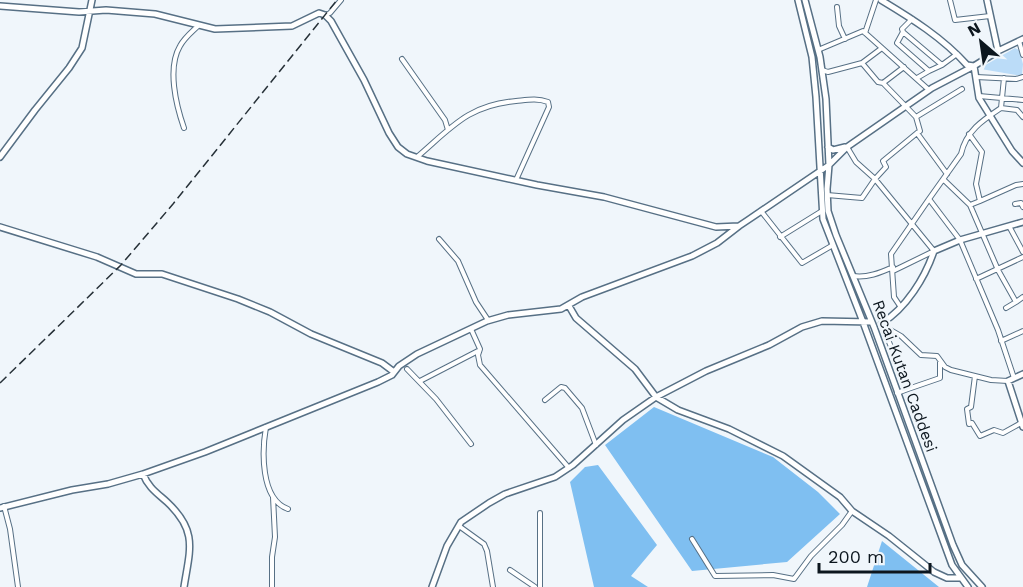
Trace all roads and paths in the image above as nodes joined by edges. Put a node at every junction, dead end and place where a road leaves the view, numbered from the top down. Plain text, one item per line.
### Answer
1 (92, 0) edge
2 (341, 0) edge
3 (798, 0) edge
4 (805, 0) edge
5 (876, 0) edge
6 (881, 0) edge
7 (950, 0) edge
8 (987, 0) edge
9 (0, 6) edge
10 (837, 7) dead end
11 (90, 11) junction
12 (325, 15) junction
13 (990, 16) junction
14 (912, 19) junction
15 (200, 25) junction
16 (903, 32) junction
17 (865, 33) junction
18 (845, 39) junction
19 (1021, 40) edge
20 (882, 48) junction
21 (818, 50) junction
22 (998, 51) junction
23 (957, 54) junction
24 (1023, 55) edge
25 (402, 59) dead end
26 (862, 63) junction
27 (942, 65) junction
28 (974, 66) junction
29 (904, 67) junction
30 (822, 70) junction
31 (929, 71) junction
32 (976, 77) junction
33 (1023, 77) edge
34 (917, 78) junction
35 (1004, 78) junction
36 (883, 83) junction
37 (962, 89) dead end
38 (929, 90) junction
39 (979, 96) junction
40 (1002, 98) junction
41 (1023, 100) edge
42 (905, 106) junction
43 (1001, 108) junction
44 (990, 115) junction
45 (916, 117) junction
46 (1023, 117) edge
47 (184, 128) dead end
48 (448, 130) junction
49 (917, 133) junction
50 (969, 134) junction
51 (828, 147) junction
52 (847, 147) junction
53 (417, 157) junction
54 (0, 158) edge
55 (1023, 163) edge
56 (829, 165) junction
57 (820, 170) junction
58 (947, 174) junction
59 (875, 179) junction
60 (516, 180) junction
61 (944, 180) junction
62 (1023, 184) edge
63 (827, 195) junction
64 (929, 200) junction
65 (980, 201) junction
66 (1015, 204) dead end
67 (970, 205) junction
68 (1023, 207) edge
69 (761, 211) junction
70 (822, 211) junction
71 (1023, 222) edge
72 (913, 224) junction
73 (1009, 225) junction
74 (739, 226) junction
75 (0, 227) edge
76 (981, 233) junction
77 (780, 237) junction
78 (439, 239) dead end
79 (960, 240) junction
80 (833, 245) junction
81 (934, 251) junction
82 (1023, 252) edge
83 (1023, 257) edge
84 (893, 269) junction
85 (998, 270) junction
86 (853, 276) junction
87 (976, 279) junction
88 (1023, 297) edge
89 (1016, 302) junction
90 (569, 306) junction
91 (900, 306) junction
92 (1005, 308) dead end
93 (488, 321) junction
94 (863, 322) junction
95 (872, 324) junction
96 (883, 324) junction
97 (471, 329) junction
98 (1023, 331) edge
99 (1001, 341) junction
100 (480, 350) junction
101 (940, 361) junction
102 (406, 369) dead end
103 (394, 372) junction
104 (1023, 374) edge
105 (975, 376) junction
106 (1011, 379) junction
107 (420, 381) junction
108 (908, 389) junction
109 (897, 393) junction
110 (656, 397) junction
111 (545, 400) dead end
112 (1022, 425) edge
113 (267, 426) junction
114 (471, 444) dead end
115 (596, 444) junction
116 (569, 468) junction
117 (143, 474) junction
118 (273, 497) junction
119 (2, 507) edge
120 (288, 509) dead end
121 (852, 511) junction
122 (540, 513) dead end
123 (459, 525) junction
124 (692, 539) dead end
125 (510, 570) dead end
126 (961, 578) junction
127 (18, 587) edge
128 (184, 587) edge
129 (272, 587) edge
130 (432, 587) edge
131 (493, 587) edge
132 (535, 587) edge
133 (540, 587) edge
134 (968, 587) edge
135 (982, 587) edge

1 - 11 street
2 - 12 street
3 - 57 street, Recai Kutan Caddesi
4 - 21 street, Recai Kutan Caddesi
5 - 17 street
6 - 14 street
7 - 13 street
8 - 13 street
9 - 11 street
10 - 18 street
11 - 15 street
11 - 54 street
12 - 15 street
12 - 53 street
13 - 22 street
14 - 16 street
14 - 23 street
15 - 47 street
16 - 27 street
16 - 31 street
17 - 18 street
17 - 20 street
18 - 21 street
19 - 22 street
19 - 24 street
20 - 26 street
20 - 29 street
21 - 30 street, Recai Kutan Caddesi
22 - 28 street
23 - 27 street
23 - 28 street
25 - 48 street
26 - 30 street
26 - 36 street
27 - 31 street
28 - 32 street
28 - 38 street
29 - 34 street
29 - 36 street
30 - 51 street, Recai Kutan Caddesi
31 - 34 street
32 - 35 street
32 - 39 street
33 - 35 street
34 - 38 street
35 - 40 street
36 - 42 street
37 - 45 street
38 - 42 street
39 - 40 street
39 - 44 street
40 - 41 street
40 - 43 street
42 - 45 street
42 - 52 street
43 - 44 street
43 - 46 street
44 - 50 street
44 - 55 street
45 - 49 street
48 - 53 street
48 - 60 street
49 - 58 street
49 - 59 street
50 - 58 street
50 - 65 street
51 - 52 street
51 - 56 street, Recai Kutan Caddesi
52 - 56 street
52 - 59 street
53 - 60 street
56 - 57 street
56 - 63 street, Recai Kutan Caddesi
57 - 69 street
57 - 70 street, Recai Kutan Caddesi
58 - 61 street
59 - 63 street
59 - 72 street
60 - 74 street
61 - 64 street
61 - 67 street
62 - 65 street
63 - 86 street, Recai Kutan Caddesi
64 - 72 street
64 - 79 street
65 - 67 street
66 - 68 street
67 - 76 street
69 - 74 street
69 - 77 street
70 - 77 street
70 - 80 street, Recai Kutan Caddesi
71 - 73 street
72 - 81 street
72 - 84 street
73 - 76 street
73 - 82 street
74 - 90 street
75 - 103 street
76 - 79 street
76 - 85 street
77 - 80 street
78 - 93 street
79 - 81 street
79 - 87 street
80 - 94 street, Recai Kutan Caddesi
81 - 84 street
81 - 91 street
83 - 85 street
84 - 86 street
84 - 91 street
85 - 87 street
85 - 89 street
86 - 95 street, Recai Kutan Caddesi
87 - 99 street
88 - 89 street
89 - 92 street
90 - 93 street
90 - 110 street
91 - 96 street
93 - 97 street
94 - 95 street
94 - 110 street
94 - 126 street, Recai Kutan Caddesi
95 - 96 street
95 - 109 street, Recai Kutan Caddesi
96 - 101 street
96 - 108 street
97 - 100 street
97 - 103 street
98 - 99 street
99 - 106 street
100 - 107 street
100 - 116 street
101 - 105 street
101 - 108 street
102 - 107 street
103 - 113 street
104 - 106 street
105 - 106 street
105 - 112 street
106 - 112 street
107 - 114 street
108 - 109 street
109 - 135 street, Recai Kutan Caddesi
110 - 115 street
110 - 121 street
111 - 115 street
113 - 117 street
113 - 118 street
115 - 116 street
116 - 123 street
117 - 119 street
117 - 128 street
118 - 120 street
118 - 129 street
119 - 127 street
121 - 124 street
121 - 126 street
122 - 133 street
123 - 130 street
123 - 131 street
125 - 132 street
126 - 134 street, Recai Kutan Caddesi

